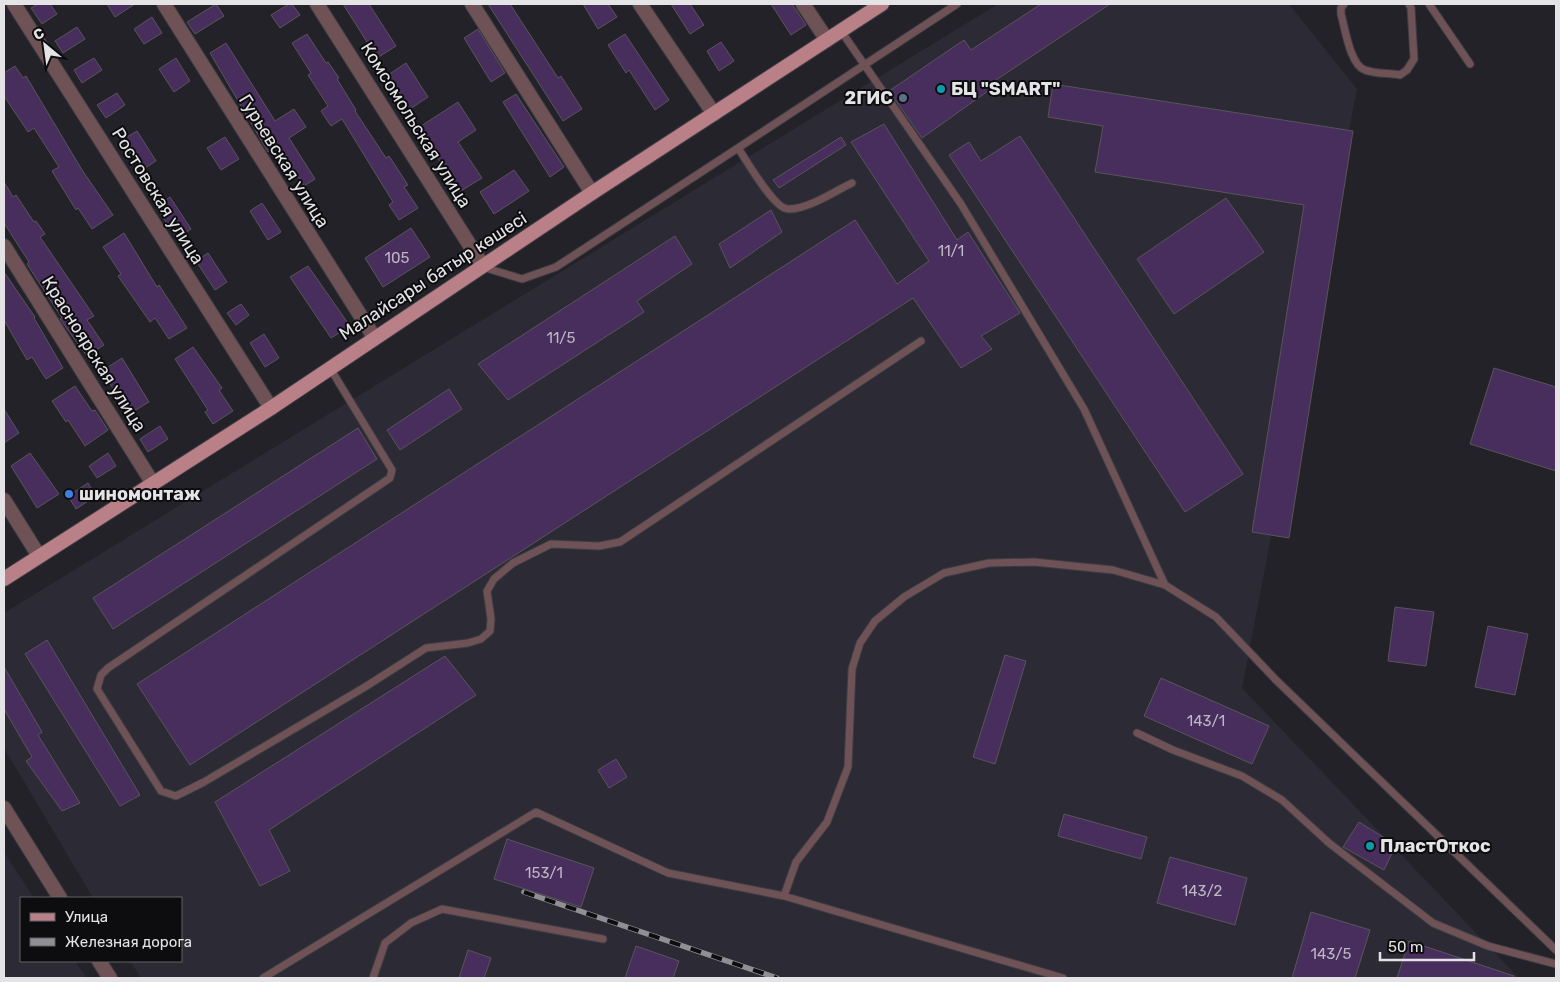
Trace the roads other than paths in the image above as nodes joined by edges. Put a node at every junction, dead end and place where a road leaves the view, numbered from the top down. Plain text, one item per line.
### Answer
1 (14, 4) edge
2 (164, 4) edge
3 (316, 4) edge
4 (472, 4) edge
5 (640, 4) edge
6 (803, 4) edge
7 (882, 4) edge
8 (957, 4) edge
9 (1344, 4) edge
10 (1409, 4) edge
11 (1430, 4) edge
12 (841, 31) junction
13 (826, 40) junction
14 (1470, 64) dead end
15 (864, 65) junction
16 (714, 114) junction
17 (738, 148) junction
18 (852, 183) dead end
19 (592, 193) junction
20 (4, 246) edge
21 (483, 266) junction
22 (374, 337) junction
23 (921, 341) dead end
24 (330, 367) junction
25 (271, 408) junction
26 (152, 482) junction
27 (4, 500) edge
28 (39, 556) junction
29 (4, 579) edge
30 (1165, 585) junction
31 (1137, 733) dead end
32 (4, 808) edge
33 (784, 896) junction
34 (59, 897) edge
35 (603, 939) dead end
36 (1556, 950) edge
37 (100, 962) edge
38 (1556, 964) edge
39 (110, 978) edge
40 (263, 978) edge
41 (373, 978) edge
42 (1063, 978) edge

1 - 25 street, Ростовская улица
2 - 22 street, Гурьевская улица
3 - 21 street, Комсомольская улица
4 - 19 street
5 - 16 street
6 - 13 street
7 - 12 main road, Малайсары батыр көшесі
8 - 15 lane
9 - 10 lane
11 - 14 lane
12 - 13 main road, Малайсары батыр көшесі
12 - 15 lane
13 - 16 main road, Малайсары батыр көшесі
15 - 17 lane
15 - 30 lane
16 - 19 main road, Малайсары батыр көшесі
17 - 18 lane
17 - 21 lane
19 - 21 main road, Малайсары батыр көшесі
20 - 26 street, Красноярская улица
21 - 22 main road, Малайсары батыр көшесі
22 - 24 main road, Малайсары батыр көшесі
23 - 24 lane
24 - 25 main road, Малайсары батыр көшесі
25 - 26 main road, Малайсары батыр көшесі
26 - 28 main road, Малайсары батыр көшесі
27 - 28 street
28 - 29 main road, Малайсары батыр көшесі
30 - 33 lane
30 - 36 lane
31 - 38 lane
32 - 34 street
33 - 40 lane
33 - 42 lane
35 - 41 lane
37 - 39 street

